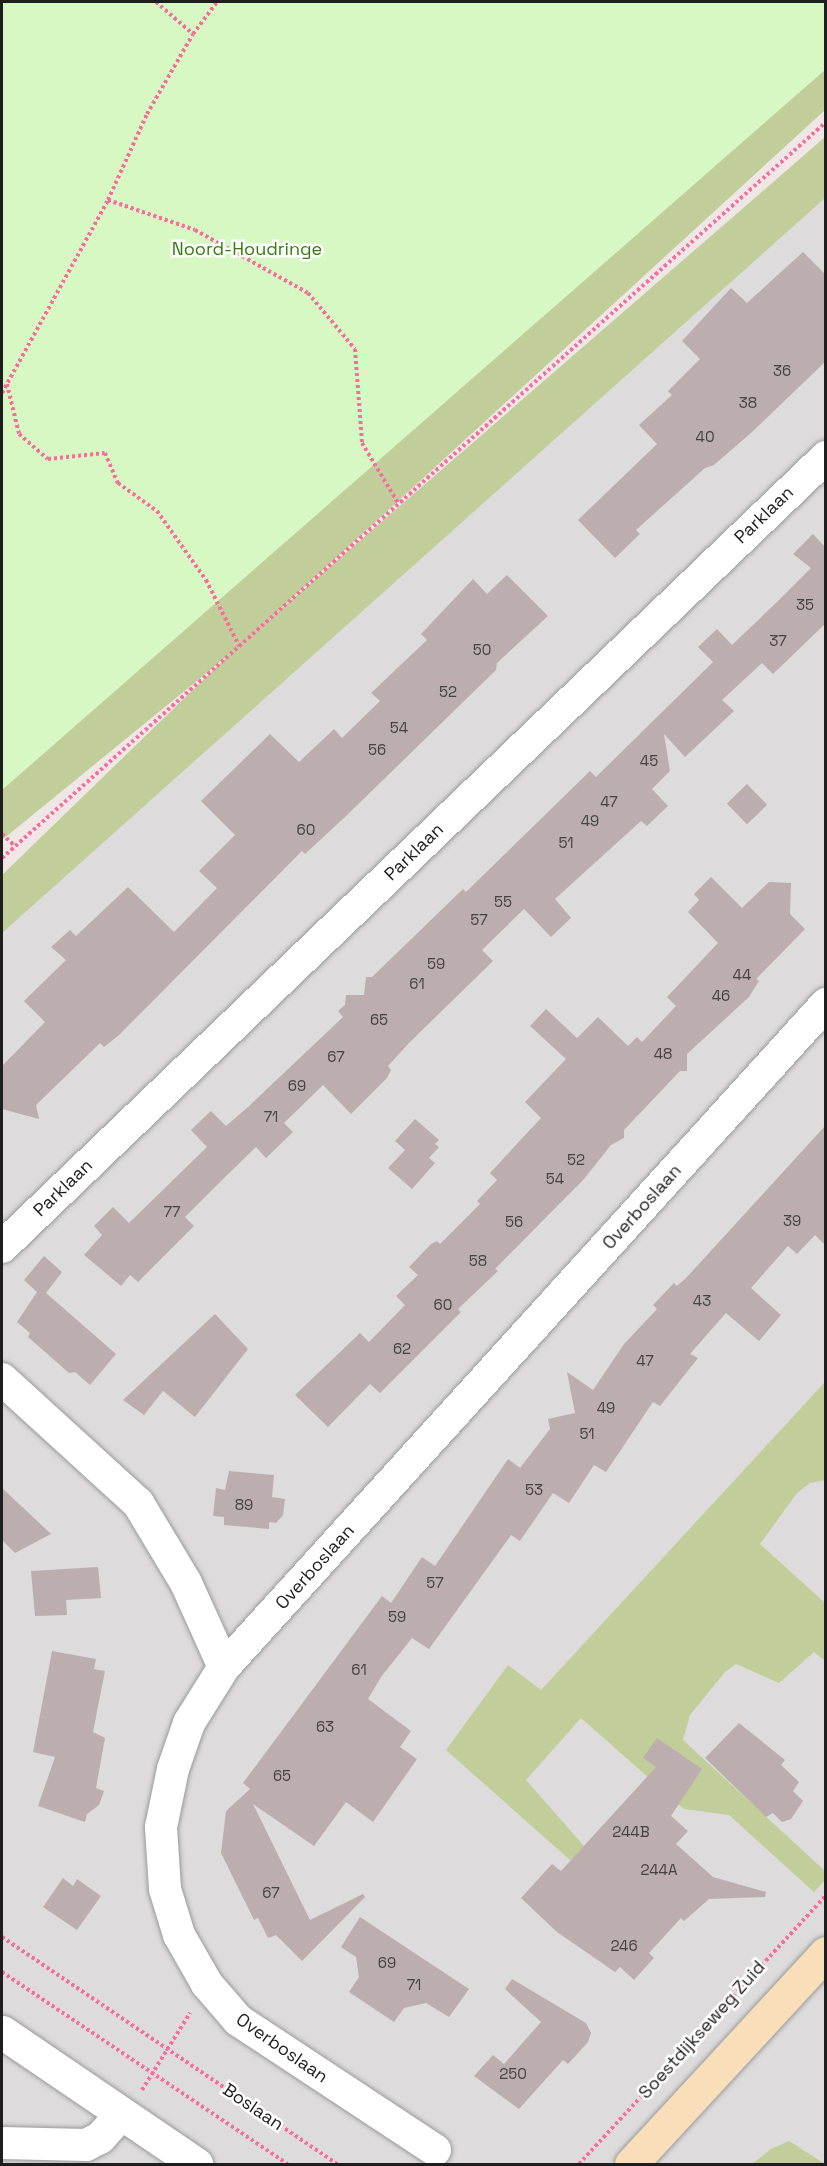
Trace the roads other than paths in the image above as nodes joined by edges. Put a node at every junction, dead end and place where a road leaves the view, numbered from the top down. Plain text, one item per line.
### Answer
1 (825, 457) edge
2 (825, 1004) edge
3 (2, 1247) edge
4 (2, 1379) edge
5 (224, 1666) junction
6 (825, 1953) edge
7 (2, 2032) edge
8 (121, 2115) junction
9 (2, 2143) edge
10 (435, 2150) dead end
11 (196, 2164) edge
12 (631, 2164) edge

1 - 3 street, Parklaan
2 - 5 street, Overboslaan
4 - 5 street
5 - 10 street, Overboslaan
6 - 12 main road
7 - 8 street
8 - 9 street
8 - 11 street

